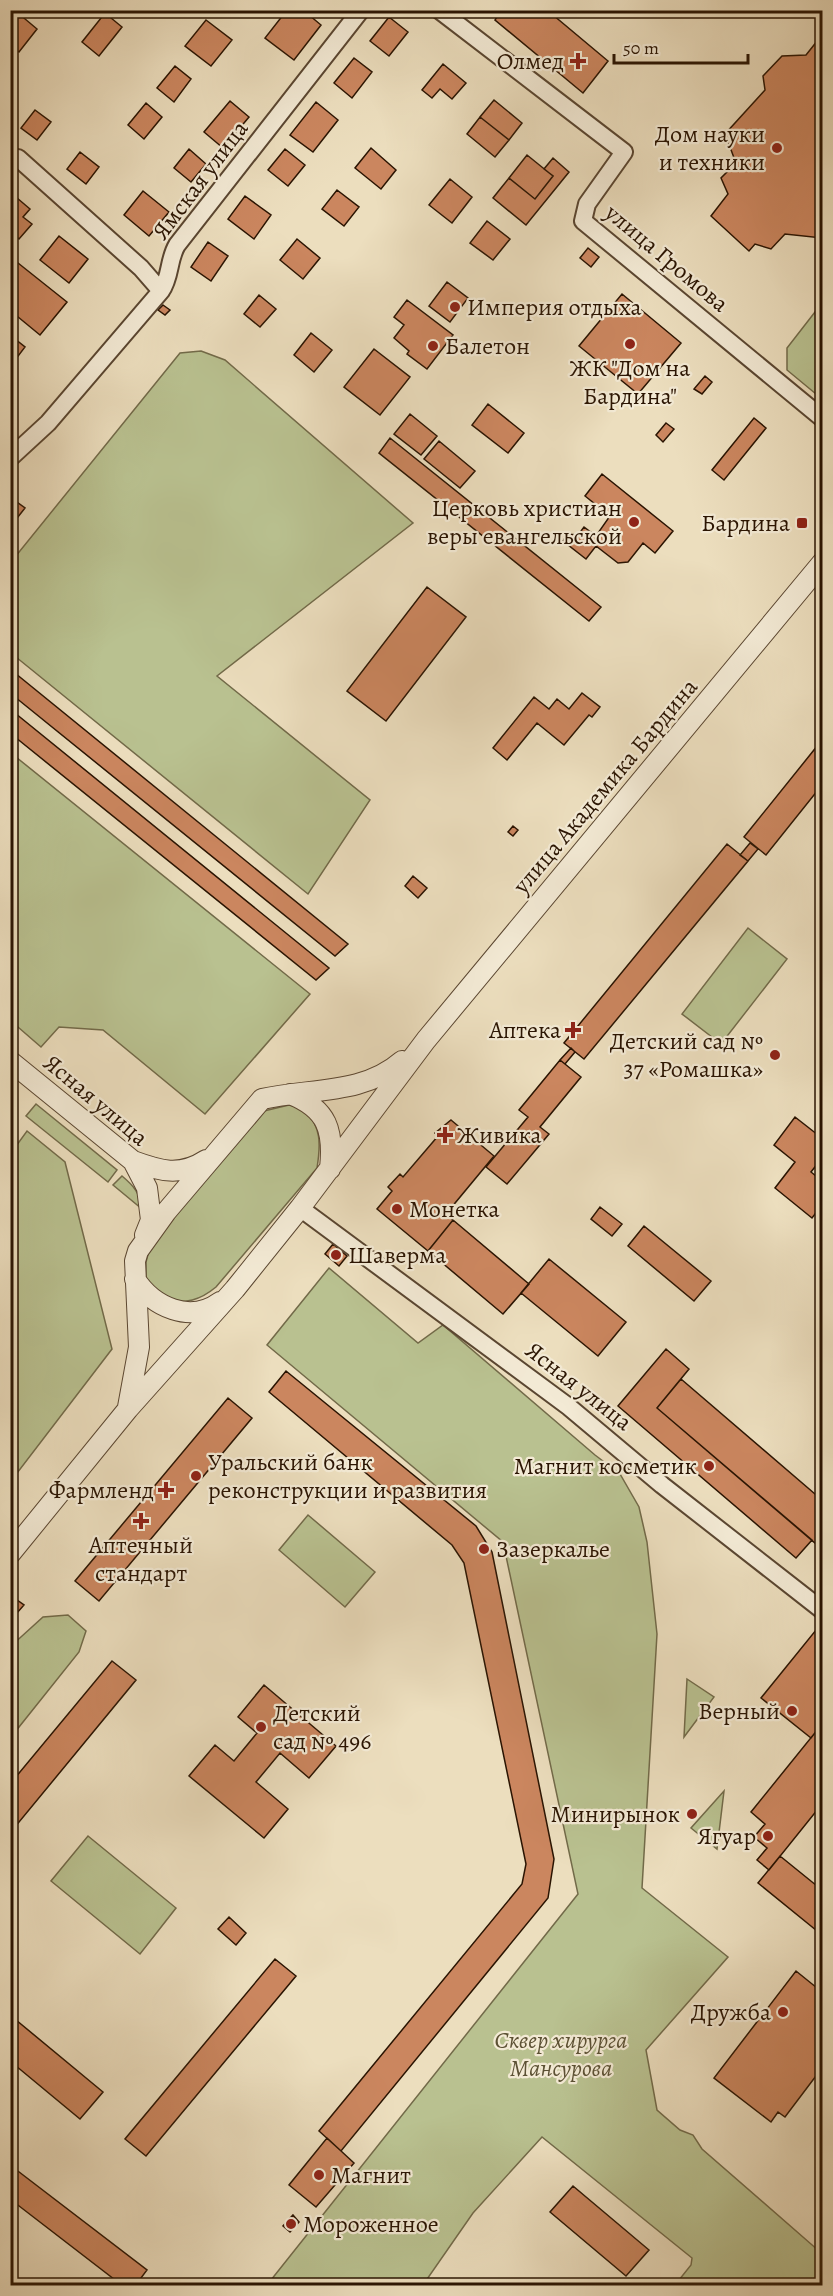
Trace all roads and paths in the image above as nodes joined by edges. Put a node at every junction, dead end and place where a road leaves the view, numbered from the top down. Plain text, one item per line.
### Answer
1 (360, 10) edge
2 (439, 10) edge
3 (18, 158) dead end
4 (161, 291) junction
5 (822, 418) edge
6 (10, 458) edge
7 (822, 563) edge
8 (426, 1040) junction
9 (10, 1061) edge
10 (290, 1094) junction
11 (218, 1152) junction
12 (133, 1161) junction
13 (330, 1169) junction
14 (300, 1208) junction
15 (138, 1251) junction
16 (135, 1279) junction
17 (227, 1297) junction
18 (128, 1409) junction
19 (10, 1554) edge
20 (822, 1610) edge

1 - 4 street, Ямская улица
2 - 5 street, улица Громова
3 - 4 street
4 - 6 street, Ямская улица
7 - 8 street, улица Академика Бардина
8 - 10 street, улица Академика Бардина
8 - 13 street, улица Академика Бардина
9 - 12 street, Ясная улица
10 - 11 street, улица Академика Бардина
10 - 13 street
11 - 12 street
11 - 15 street, улица Академика Бардина
12 - 15 street, Ясная улица
13 - 14 street, улица Академика Бардина
14 - 17 street, улица Академика Бардина
14 - 20 street, Ясная улица
15 - 16 street, улица Академика Бардина
16 - 17 street, улица Академика Бардина
16 - 18 street, улица Академика Бардина
17 - 18 street, улица Академика Бардина
18 - 19 street, улица Академика Бардина

